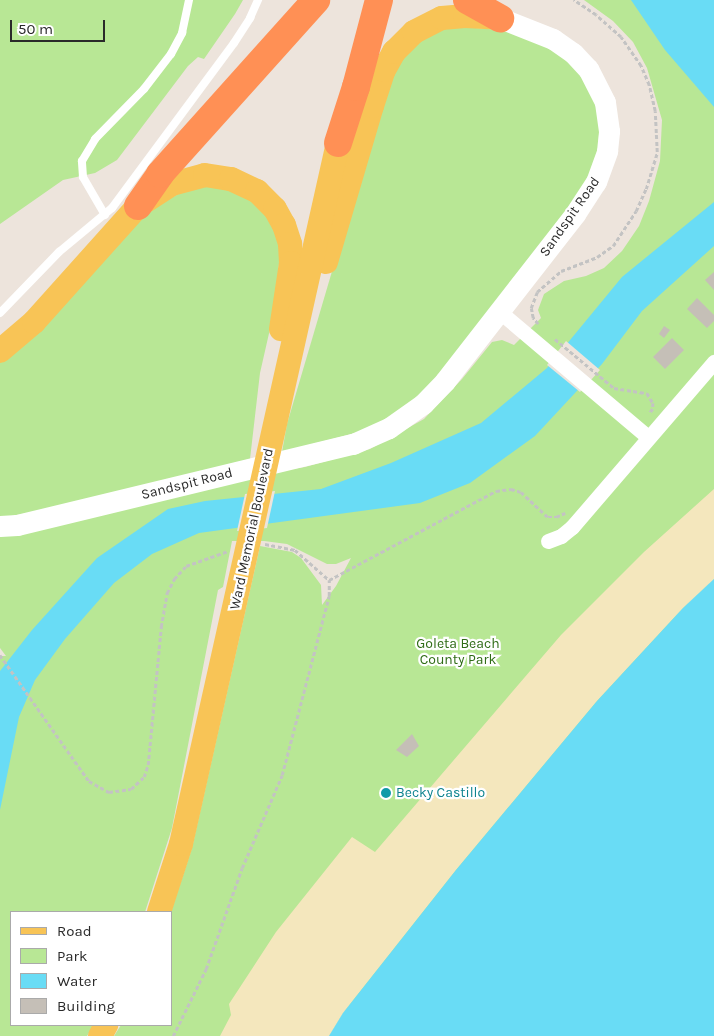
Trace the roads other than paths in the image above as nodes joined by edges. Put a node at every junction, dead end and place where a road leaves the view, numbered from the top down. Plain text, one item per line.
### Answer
1 (189, 0) edge
2 (258, 0) edge
3 (316, 0) edge
4 (367, 0) edge
5 (379, 0) edge
6 (467, 0) edge
7 (500, 18) junction
8 (338, 143) junction
9 (138, 206) junction
10 (105, 215) junction
11 (500, 312) junction
12 (0, 313) edge
13 (292, 347) junction
14 (0, 351) edge
15 (714, 362) edge
16 (276, 418) junction
17 (648, 437) junction
18 (0, 526) edge
19 (548, 540) dead end
20 (159, 911) edge

1 - 10 lane
2 - 10 lane
3 - 9 highway
4 - 8 highway, Ward Memorial Boulevard
5 - 8 highway, Ward Memorial Boulevard
6 - 7 highway
7 - 11 street, Sandspit Road
7 - 13 main road
8 - 13 main road, Ward Memorial Boulevard
9 - 14 main road
9 - 16 main road
10 - 12 lane
11 - 17 street
11 - 18 street, Sandspit Road
13 - 16 main road, Ward Memorial Boulevard
15 - 17 street
16 - 20 main road, Ward Memorial Boulevard
17 - 19 street

